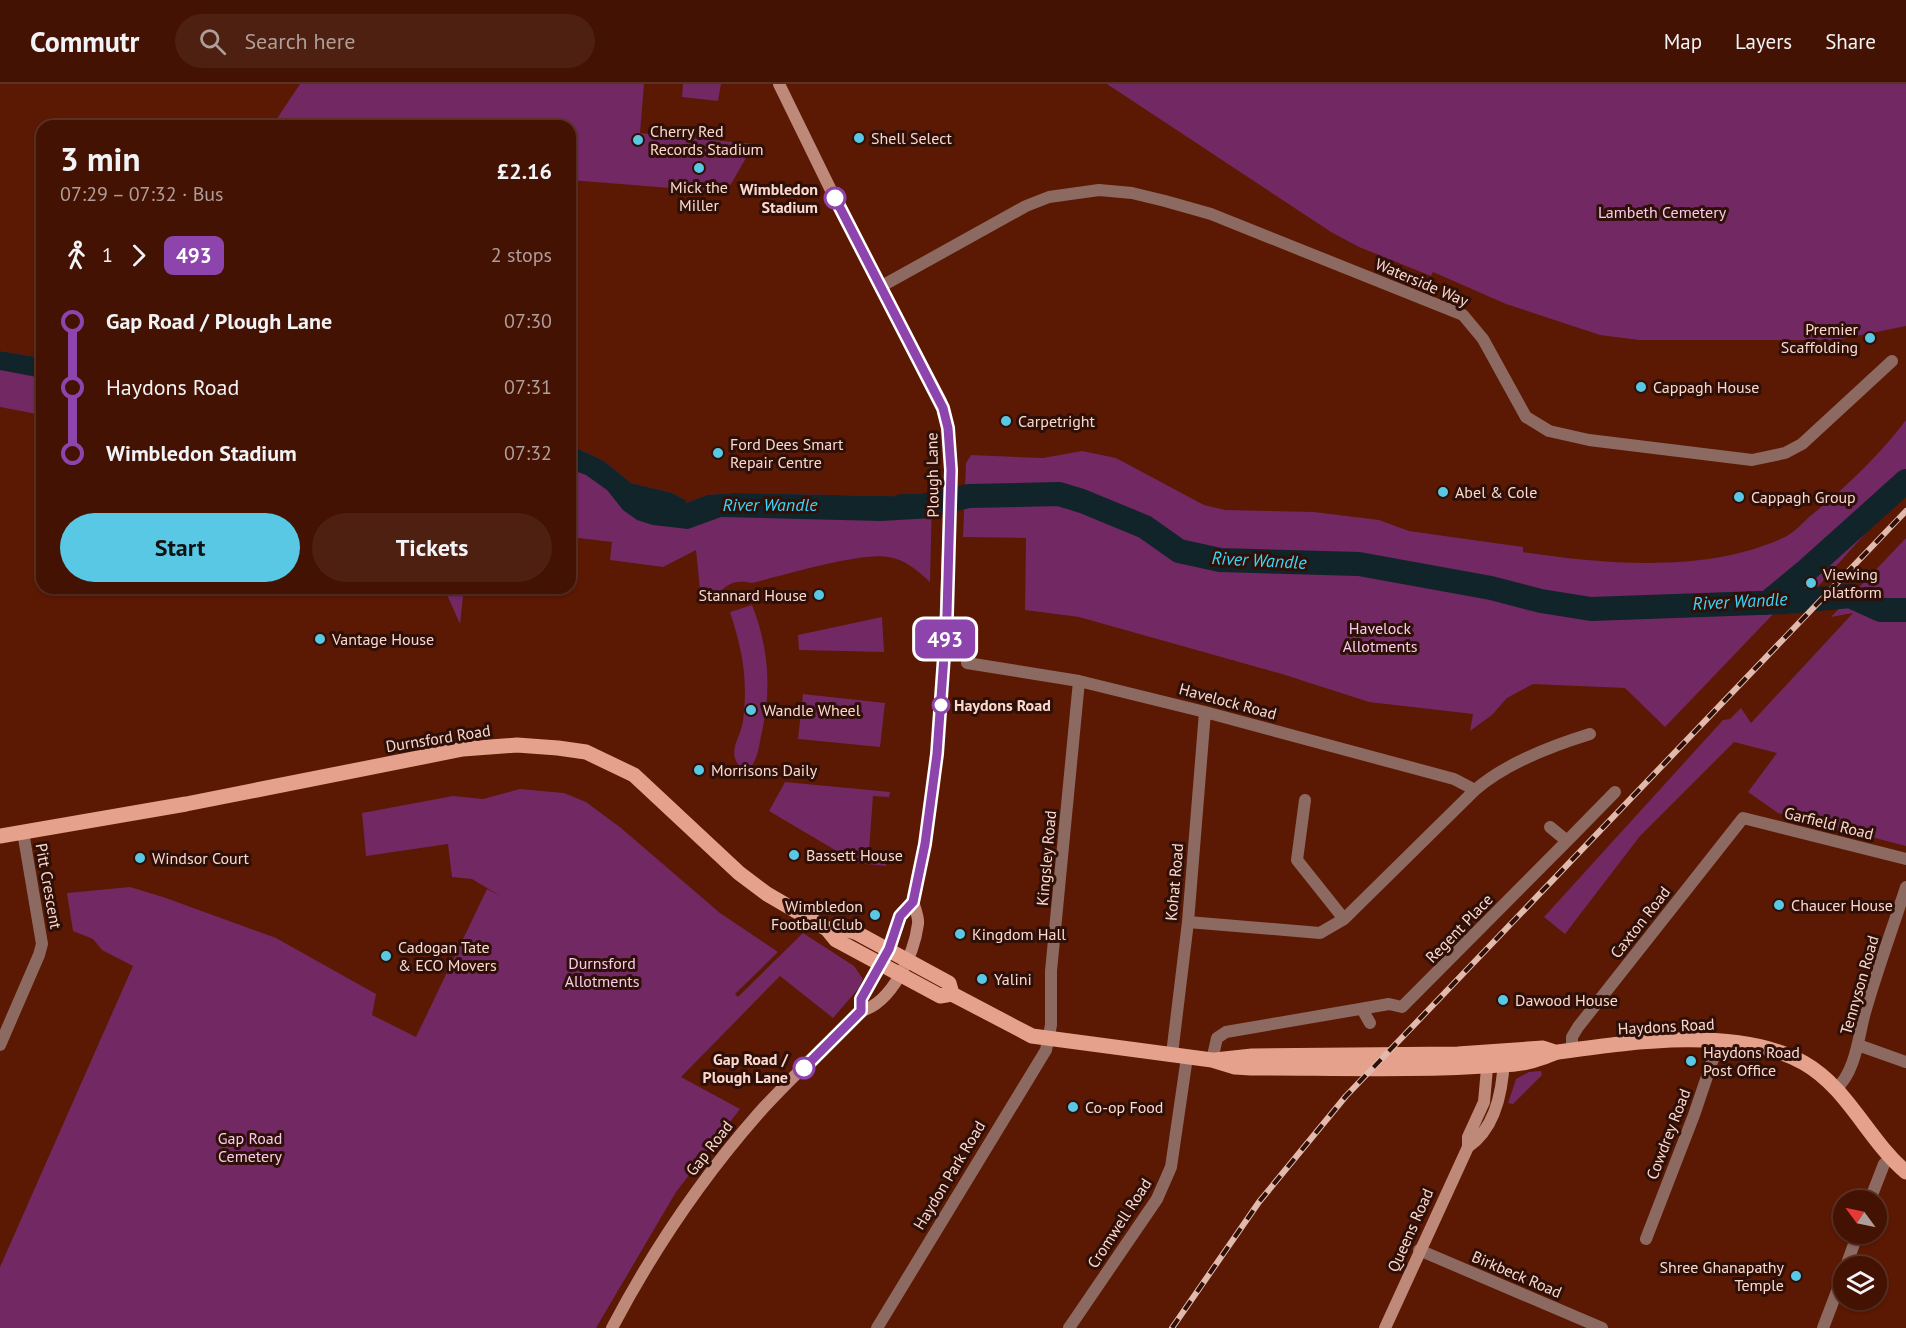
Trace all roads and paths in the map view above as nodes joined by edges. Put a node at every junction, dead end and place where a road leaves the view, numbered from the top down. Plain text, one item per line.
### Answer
1 (779, 84) edge
2 (880, 287) junction
3 (1892, 361) dead end
4 (967, 663) dead end
5 (1079, 681) junction
6 (1205, 712) junction
7 (1590, 734) dead end
8 (1475, 790) junction
9 (1615, 792) dead end
10 (1305, 800) dead end
11 (1743, 818) joint
12 (1550, 827) dead end
13 (23, 832) junction
14 (0, 836) edge
15 (1567, 841) junction
16 (1906, 859) edge
17 (1906, 886) edge
18 (913, 902) junction
19 (1344, 919) junction
20 (1188, 922) junction
21 (827, 929) junction
22 (889, 949) junction
23 (907, 959) junction
24 (880, 965) junction
25 (899, 975) junction
26 (952, 994) junction
27 (1362, 1009) junction
28 (861, 1011) junction
29 (1370, 1023) dead end
30 (1049, 1038) junction
31 (1719, 1041) junction
32 (0, 1045) edge
33 (1858, 1046) junction
34 (1572, 1051) junction
35 (1179, 1056) junction
36 (1496, 1058) junction
37 (1212, 1060) junction
38 (1906, 1062) edge
39 (1836, 1089) junction
40 (1890, 1158) junction
41 (1906, 1172) edge
42 (1874, 1190) edge
43 (1646, 1239) dead end
44 (1419, 1250) junction
45 (1833, 1302) edge
46 (612, 1328) edge
47 (877, 1328) edge
48 (1069, 1328) edge
49 (1385, 1328) edge
50 (1602, 1328) edge
51 (1823, 1328) edge

1 - 2 main road, Plough Lane
2 - 3 street, Waterside Way
2 - 18 main road, Plough Lane
4 - 5 street, Havelock Road
5 - 6 street, Havelock Road
5 - 30 street, Kingsley Road
6 - 8 street, Havelock Road
6 - 20 street, Kohat Road
7 - 8 street
8 - 19 street
9 - 15 street, Regent Place
10 - 19 street
11 - 16 street, Garfield Road
11 - 34 street, Caxton Road
12 - 15 street
13 - 14 main road, Durnsford Road
13 - 21 main road, Durnsford Road
13 - 32 street, Pitt Crescent
15 - 27 street, Regent Place
17 - 33 street, Tennyson Road
18 - 22 main road, Plough Lane
18 - 23 main road, Plough Lane
19 - 20 street
20 - 35 street, Kohat Road
21 - 22 main road, Durnsford Road
21 - 24 main road, Durnsford Road
22 - 23 main road, Durnsford Road
22 - 24 main road, Plough Lane
23 - 25 main road, Plough Lane
23 - 26 main road, Haydons Road
24 - 25 main road, Durnsford Road
24 - 28 main road, Gap Road
25 - 26 main road, Haydons Road
25 - 28 main road, Gap Road
26 - 30 main road, Haydons Road
27 - 29 street
27 - 37 street, Regent Place
28 - 46 main road, Gap Road
30 - 35 main road, Haydons Road
30 - 47 street, Haydon Park Road
31 - 34 main road, Haydons Road
31 - 39 main road, Haydons Road
31 - 43 street, Cowdrey Road
33 - 38 street
33 - 39 street, Tennyson Road
34 - 36 main road, Haydons Road
35 - 37 main road, Haydons Road
35 - 48 street, Cromwell Road
36 - 37 main road, Haydons Road
36 - 44 main road, Queens Road
39 - 40 main road, Haydons Road
40 - 41 main road, Haydons Road
40 - 42 street
44 - 49 main road, Queens Road
44 - 50 street, Birkbeck Road
45 - 51 street

